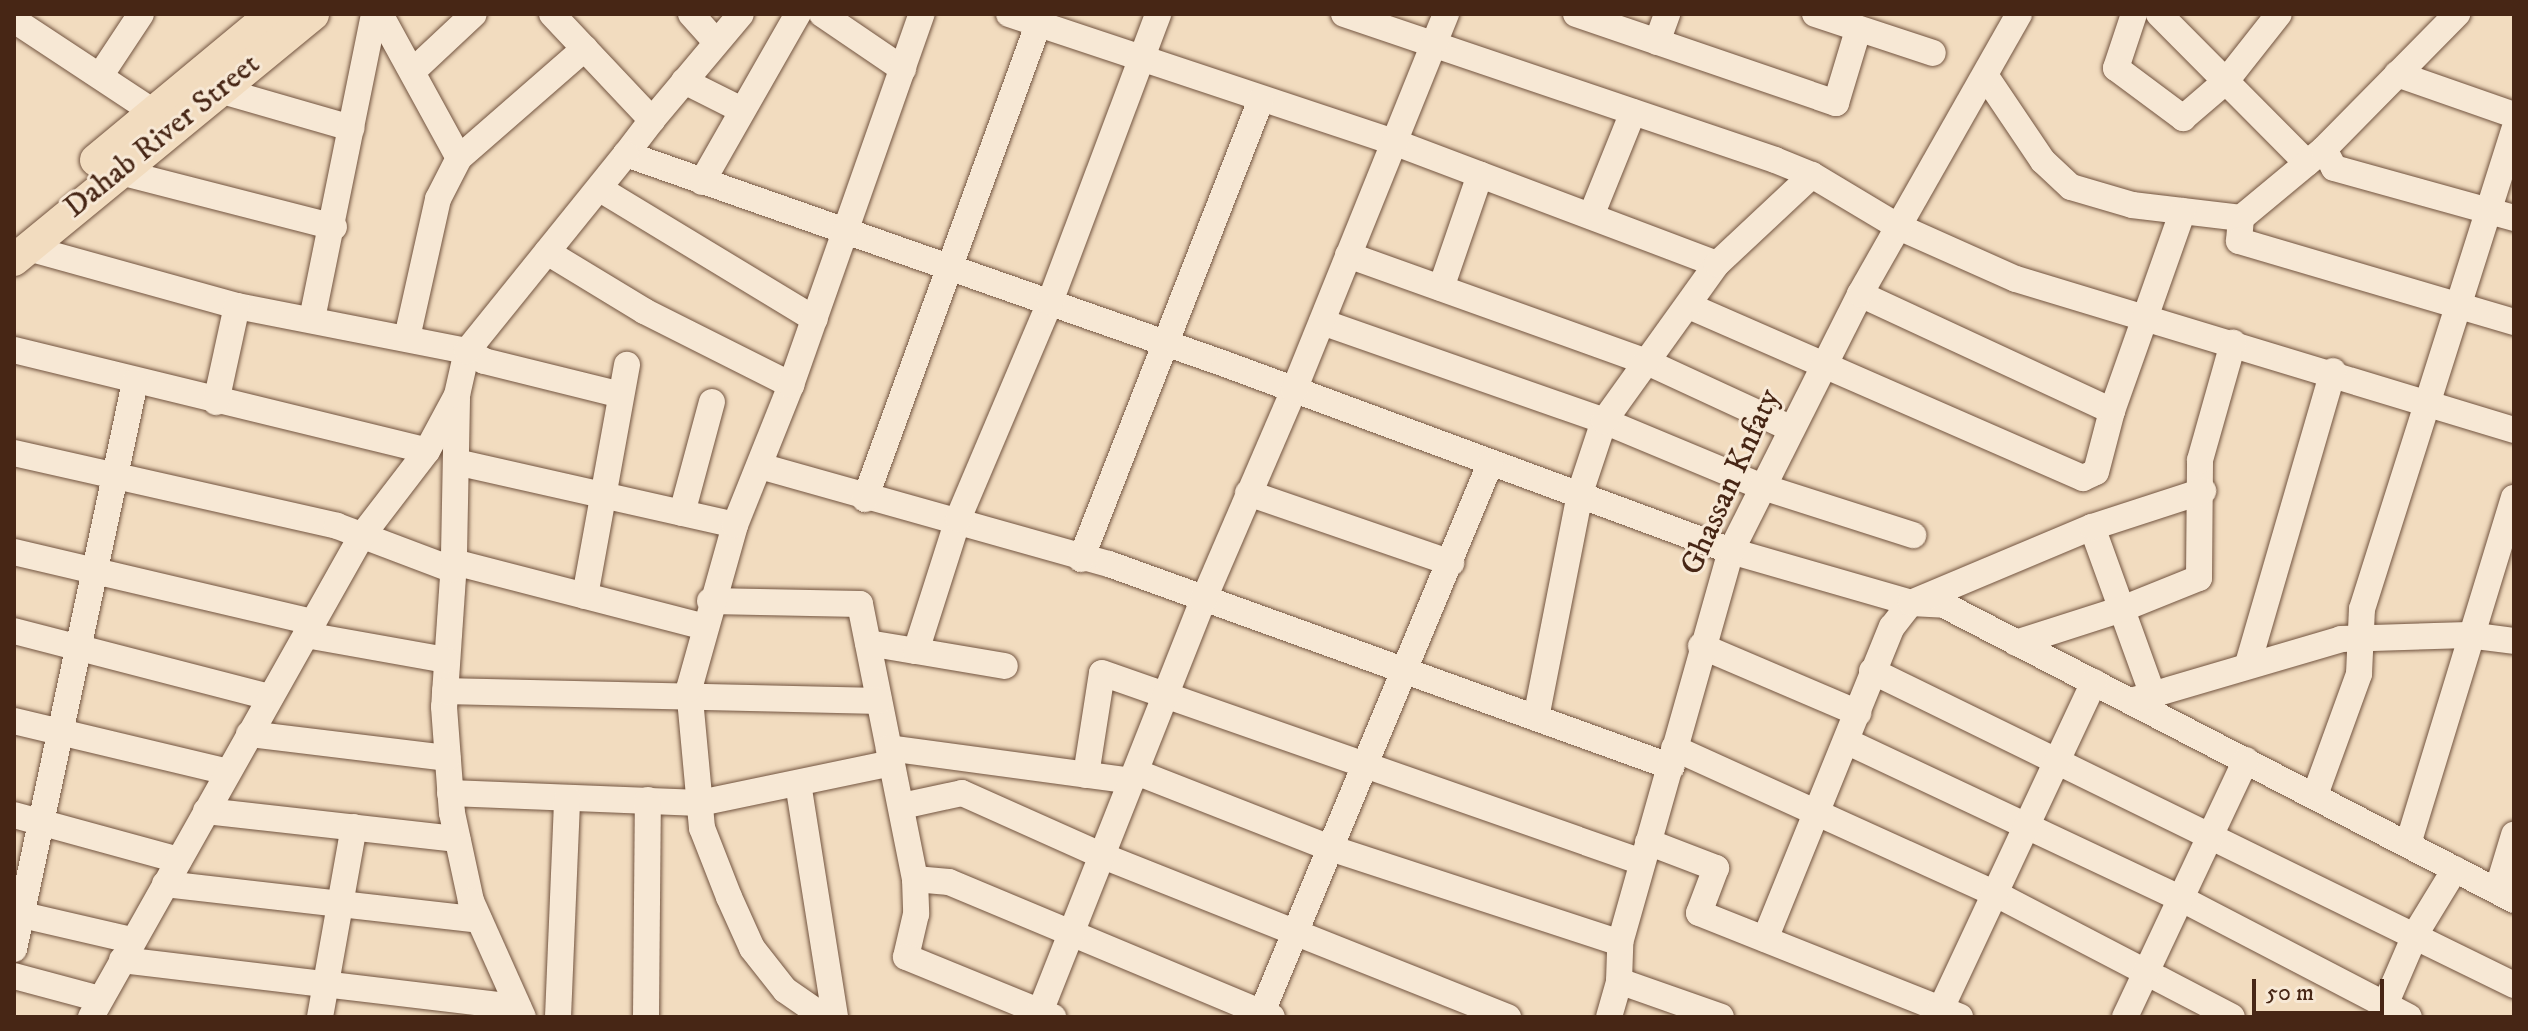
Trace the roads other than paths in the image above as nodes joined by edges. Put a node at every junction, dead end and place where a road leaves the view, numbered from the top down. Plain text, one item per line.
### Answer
1 (141, 14) edge
2 (272, 14) edge
3 (313, 14) edge
4 (377, 14) edge
5 (474, 14) edge
6 (552, 14) edge
7 (691, 14) edge
8 (741, 14) edge
9 (798, 14) edge
10 (822, 14) edge
11 (922, 14) edge
12 (1009, 14) edge
13 (1158, 14) edge
14 (1344, 14) edge
15 (1446, 14) edge
16 (1576, 14) edge
17 (1667, 14) edge
18 (1815, 14) edge
19 (2019, 14) edge
20 (2134, 14) edge
21 (2159, 14) edge
22 (2279, 14) edge
23 (2457, 14) edge
24 (1040, 19) edge
25 (14, 20) edge
26 (1858, 30) junction
27 (716, 42) junction
28 (1657, 42) junction
29 (1433, 44) junction
30 (585, 48) junction
31 (1933, 53) dead end
32 (1143, 57) junction
33 (903, 69) junction
34 (413, 71) junction
35 (2397, 74) junction
36 (100, 76) junction
37 (1987, 78) junction
38 (684, 81) junction
39 (2226, 81) junction
40 (216, 89) junction
41 (1261, 100) junction
42 (742, 110) junction
43 (152, 111) junction
44 (1633, 112) junction
45 (2514, 115) edge
46 (652, 120) junction
47 (351, 128) junction
48 (2514, 130) edge
49 (1391, 141) junction
50 (626, 154) junction
51 (2316, 156) junction
52 (459, 158) junction
53 (116, 171) junction
54 (1480, 175) junction
55 (1812, 175) junction
56 (702, 182) junction
57 (600, 189) junction
58 (2488, 210) junction
59 (2183, 211) junction
60 (1591, 216) junction
61 (2241, 218) junction
62 (2514, 218) edge
63 (334, 227) junction
64 (1899, 227) junction
65 (847, 229) junction
66 (19, 247) edge
67 (547, 252) junction
68 (1348, 255) junction
69 (1717, 264) junction
70 (951, 267) junction
71 (1441, 288) junction
72 (1860, 294) junction
73 (1050, 302) junction
74 (237, 306) junction
75 (1689, 306) junction
76 (2458, 306) junction
77 (312, 319) junction
78 (815, 319) junction
79 (2145, 319) junction
80 (1322, 322) junction
81 (2514, 322) edge
82 (407, 338) junction
83 (2233, 343) junction
84 (1168, 344) junction
85 (14, 350) edge
86 (467, 351) junction
87 (1647, 362) junction
88 (1823, 363) junction
89 (627, 365) dead end
90 (2333, 371) junction
91 (135, 382) junction
92 (791, 385) junction
93 (1294, 390) junction
94 (457, 395) junction
95 (621, 395) junction
96 (216, 402) junction
97 (712, 402) dead end
98 (2428, 404) junction
99 (2112, 411) junction
100 (1604, 421) junction
101 (1790, 428) junction
102 (2514, 430) edge
103 (427, 451) junction
104 (14, 453) edge
105 (456, 462) junction
106 (1490, 464) junction
107 (760, 466) junction
108 (115, 477) junction
109 (1760, 486) junction
110 (2203, 491) junction
111 (1248, 493) junction
112 (1580, 493) junction
113 (602, 494) junction
114 (2514, 498) edge
115 (865, 499) junction
116 (682, 513) junction
117 (958, 519) junction
118 (735, 525) junction
119 (2092, 527) junction
120 (1913, 535) dead end
121 (361, 537) junction
122 (1731, 551) junction
123 (14, 552) edge
124 (1081, 559) junction
125 (1451, 563) junction
126 (452, 566) junction
127 (94, 569) junction
128 (585, 596) junction
129 (1203, 601) junction
130 (1911, 603) junction
131 (2122, 609) junction
132 (708, 614) junction
133 (309, 628) junction
134 (14, 631) edge
135 (2468, 635) junction
136 (2360, 638) junction
137 (2514, 641) edge
138 (868, 643) junction
139 (2016, 643) junction
140 (1701, 646) junction
141 (79, 648) junction
142 (916, 651) junction
143 (446, 660) junction
144 (2248, 664) junction
145 (1005, 666) dead end
146 (1872, 671) junction
147 (1407, 672) junction
148 (2094, 682) junction
149 (445, 691) junction
150 (1166, 694) junction
151 (690, 696) junction
152 (270, 697) junction
153 (2142, 697) junction
154 (879, 701) junction
155 (1858, 713) junction
156 (1536, 718) junction
157 (14, 721) edge
158 (62, 731) junction
159 (249, 734) junction
160 (1848, 742) junction
161 (891, 755) junction
162 (448, 758) junction
163 (1673, 758) junction
164 (2054, 758) junction
165 (2246, 760) junction
166 (1369, 763) junction
167 (228, 772) junction
168 (1086, 775) junction
169 (1134, 777) junction
170 (798, 783) junction
171 (450, 793) junction
172 (2315, 795) junction
173 (567, 798) junction
174 (648, 800) junction
175 (700, 803) junction
176 (902, 806) junction
177 (1815, 810) junction
178 (206, 811) junction
179 (27, 818) edge
180 (2024, 826) junction
181 (354, 827) junction
182 (2214, 834) junction
183 (2514, 835) edge
184 (457, 839) junction
185 (2408, 844) junction
186 (1330, 848) junction
187 (1645, 852) junction
188 (1103, 856) junction
189 (179, 860) junction
190 (2455, 869) junction
191 (915, 879) junction
192 (165, 884) junction
193 (1994, 893) junction
194 (2506, 895) edge
195 (2180, 898) junction
196 (338, 904) junction
197 (18, 914) edge
198 (479, 920) junction
199 (1071, 933) junction
200 (1294, 933) junction
201 (2416, 933) junction
202 (1765, 939) junction
203 (1620, 943) junction
204 (14, 949) edge
205 (126, 950) junction
206 (2144, 975) junction
207 (14, 976) edge
208 (1619, 981) junction
209 (326, 985) junction
210 (2514, 985) edge
211 (2385, 1005) junction
212 (95, 1008) edge
213 (520, 1012) edge
214 (1945, 1014) edge
215 (1044, 1015) edge
216 (1264, 1016) edge
217 (320, 1017) edge
218 (558, 1017) edge
219 (646, 1017) edge
220 (824, 1017) edge
221 (835, 1017) edge
222 (1508, 1017) edge
223 (1609, 1017) edge
224 (1721, 1017) edge
225 (2125, 1017) edge
226 (2232, 1017) edge
227 (2409, 1017) edge

1 - 36 street
2 - 43 main road, Dahab River Street
3 - 40 main road, Dahab River Street
4 - 34 street
4 - 47 street
5 - 34 street
6 - 30 street
7 - 27 street
8 - 27 street
9 - 42 street
10 - 33 street
11 - 33 street
12 - 24 street
13 - 32 street
14 - 29 street
15 - 29 street
16 - 28 street
17 - 28 street
18 - 26 street
19 - 37 street, Ghassan Knfaty
20 - 39 street
21 - 39 street
22 - 39 street
23 - 35 street
24 - 32 street
24 - 70 street
25 - 36 street
26 - 28 street
26 - 31 street
27 - 38 street
29 - 44 street
29 - 49 street
30 - 46 street
30 - 52 street
32 - 41 street
32 - 73 street
33 - 65 street
34 - 52 street
35 - 45 street
35 - 51 street
36 - 43 street
37 - 59 street
37 - 64 street, Ghassan Knfaty
38 - 42 street
38 - 46 street
39 - 51 street
40 - 47 street
40 - 53 main road, Dahab River Street
41 - 49 street
41 - 84 street
42 - 56 street
43 - 66 main road, Dahab River Street
44 - 55 street
44 - 60 street
46 - 50 street
47 - 63 street
48 - 58 street
49 - 54 street
49 - 68 street
50 - 56 street
50 - 57 street
51 - 58 street
51 - 61 street
52 - 82 street
53 - 63 street
53 - 66 main road, Dahab River Street
54 - 60 street
54 - 71 street
55 - 64 street
55 - 69 street
56 - 65 street
57 - 67 street
57 - 78 street
58 - 62 street
58 - 76 street
59 - 61 street
59 - 79 street
60 - 69 street
61 - 76 street
63 - 77 street
64 - 72 street, Ghassan Knfaty
64 - 79 street
65 - 70 street
65 - 78 street
66 - 74 street
67 - 86 street
67 - 92 street
68 - 71 street
68 - 80 street
69 - 75 street
70 - 73 street
70 - 115 street
71 - 87 street
72 - 88 street, Ghassan Knfaty
72 - 99 street
73 - 84 street
73 - 117 street
74 - 77 street
74 - 96 street
75 - 87 street
75 - 88 street
76 - 81 street
76 - 98 street
77 - 82 street
78 - 92 street
79 - 83 street
79 - 99 street
80 - 93 street
80 - 100 street
82 - 86 street
83 - 90 street
83 - 110 street
84 - 93 street
84 - 124 street
85 - 91 street
86 - 94 street
86 - 95 street
87 - 100 street
87 - 101 street
88 - 99 street
88 - 101 street, Ghassan Knfaty
89 - 95 street
90 - 98 street
90 - 144 street
91 - 96 street
91 - 108 street
92 - 107 street
93 - 106 street
93 - 111 street
94 - 103 street
94 - 105 street
95 - 113 street
96 - 103 street
97 - 116 street
98 - 102 street
98 - 136 street
100 - 109 street
100 - 112 street
101 - 109 street, Ghassan Knfaty
103 - 121 street
104 - 108 street
105 - 113 street
105 - 126 street
106 - 112 street
106 - 125 street
107 - 115 street
107 - 118 street
108 - 121 street
108 - 127 street
109 - 120 street
109 - 122 street, Ghassan Knfaty
110 - 119 street
110 - 131 street
111 - 125 street
111 - 129 street
112 - 122 street
112 - 156 street
113 - 116 street
113 - 128 street
114 - 135 street
115 - 117 street
116 - 118 street
117 - 124 street
117 - 142 street
118 - 132 street
119 - 130 street
119 - 131 street
121 - 126 street
121 - 133 street
122 - 130 street
122 - 140 street, Ghassan Knfaty
123 - 127 street
124 - 129 street
125 - 147 street
126 - 128 street
126 - 143 street
127 - 133 street
127 - 141 street
128 - 132 street
129 - 147 street
129 - 150 street
130 - 139 street
130 - 146 street
131 - 139 street
131 - 153 street
132 - 138 street
132 - 151 street
133 - 143 street
133 - 152 street
134 - 141 street
135 - 136 street
135 - 137 street
135 - 185 street
136 - 144 street
136 - 172 street
138 - 142 street
138 - 154 street
139 - 148 street
140 - 155 street
140 - 163 street, Ghassan Knfaty
141 - 152 street
141 - 158 street
142 - 145 street
143 - 149 street
144 - 153 street
146 - 155 street
146 - 164 street
147 - 156 street
147 - 166 street
148 - 153 street
148 - 164 street
149 - 151 street
149 - 162 street
150 - 166 street
150 - 168 street
150 - 169 street
151 - 154 street
151 - 175 street
152 - 159 street
153 - 165 street
154 - 161 street
155 - 160 street
156 - 163 street
157 - 158 street
158 - 167 street
158 - 179 street
159 - 162 street
159 - 167 street
160 - 177 street
160 - 180 street
161 - 168 street
161 - 170 street
161 - 176 street
162 - 171 street
163 - 177 street
163 - 187 street, Ghassan Knfaty
164 - 180 street
164 - 182 street
165 - 172 street
165 - 182 street
166 - 186 street
166 - 187 street
167 - 178 street
168 - 169 street
169 - 186 street
169 - 188 street
170 - 175 street
170 - 221 street
171 - 173 street
171 - 184 street
172 - 185 street
173 - 174 street
173 - 218 street
174 - 175 street
174 - 219 street
175 - 220 street
176 - 188 street
176 - 191 street
177 - 193 street
177 - 202 street
178 - 181 street
178 - 189 street
179 - 189 street
179 - 197 street
180 - 193 street
180 - 195 street
181 - 184 street
181 - 196 street
182 - 195 street
182 - 201 street
183 - 194 street
184 - 198 street
185 - 190 street
186 - 200 street
186 - 203 street
187 - 202 street
187 - 203 street, Ghassan Knfaty
188 - 199 street
188 - 200 street
189 - 192 street
190 - 194 street
190 - 201 street
191 - 199 street
191 - 215 street
192 - 196 street
192 - 205 street
193 - 206 street
193 - 214 street
195 - 206 street
195 - 211 street
196 - 198 street
196 - 209 street
197 - 204 street
197 - 205 street
198 - 213 street
199 - 215 street
199 - 216 street
200 - 216 street
200 - 222 street
201 - 210 street
201 - 211 street
202 - 214 street
203 - 208 street, Ghassan Knfaty
205 - 209 street
205 - 212 street
206 - 225 street
206 - 226 street
207 - 212 street
208 - 223 street, Ghassan Knfaty
208 - 224 street
209 - 213 street
209 - 217 street
211 - 227 street

